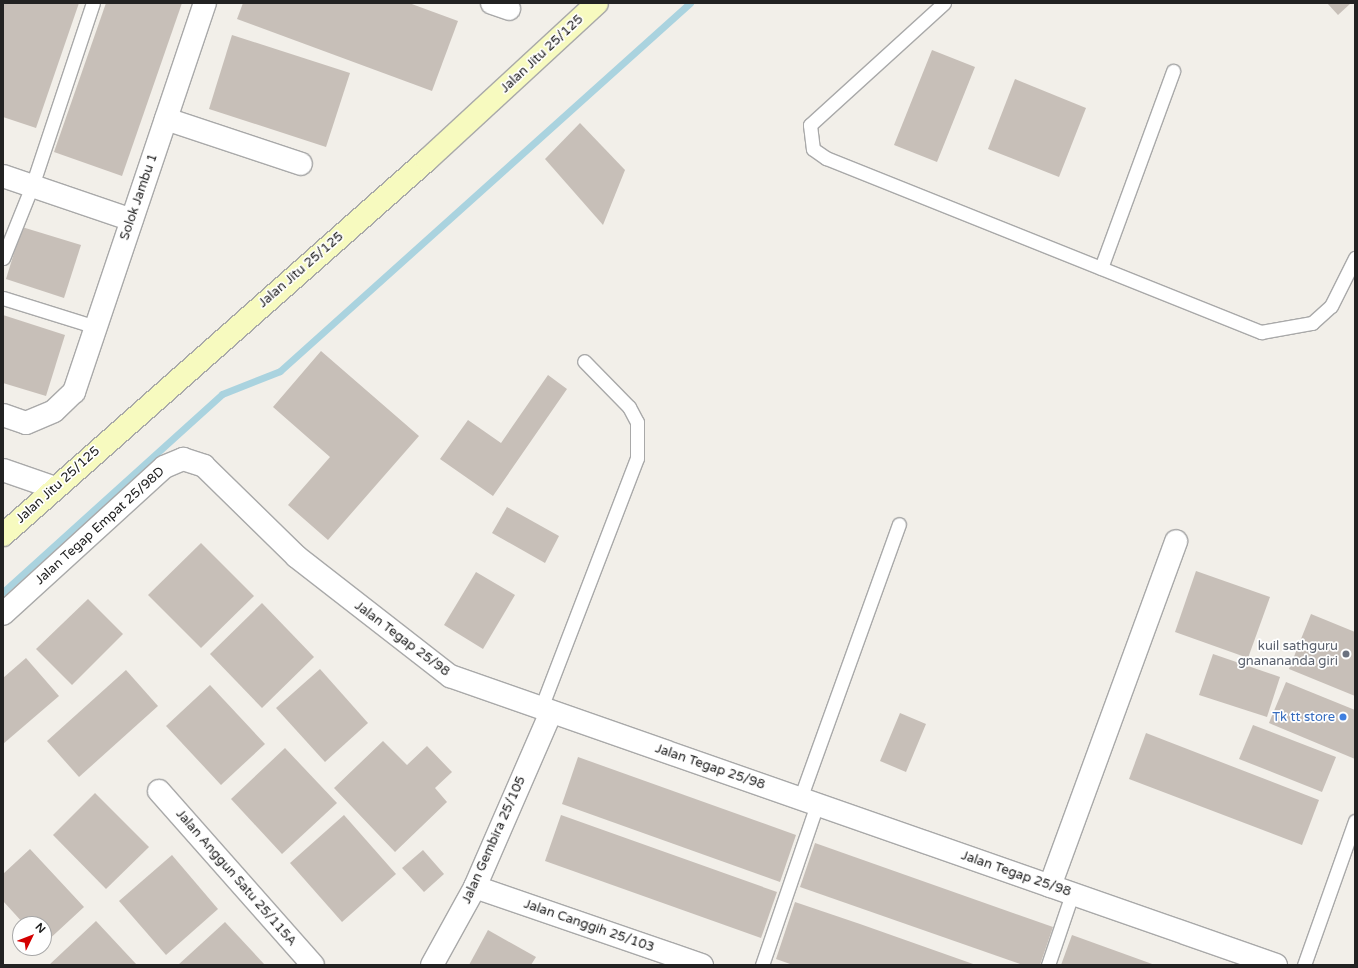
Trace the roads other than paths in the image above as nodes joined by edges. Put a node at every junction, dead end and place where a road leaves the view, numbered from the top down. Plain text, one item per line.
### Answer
1 (93, 3) edge
2 (204, 3) edge
3 (597, 3) edge
4 (944, 3) edge
5 (1173, 71) dead end
6 (166, 119) junction
7 (301, 164) dead end
8 (3, 176) edge
9 (32, 186) junction
10 (132, 220) junction
11 (3, 258) edge
12 (1355, 258) edge
13 (1101, 268) junction
14 (3, 298) edge
15 (96, 327) junction
16 (584, 361) dead end
17 (3, 415) edge
18 (204, 466) joint
19 (3, 470) edge
20 (55, 488) junction
21 (899, 524) dead end
22 (3, 536) edge
23 (1176, 541) dead end
24 (3, 614) edge
25 (546, 710) junction
26 (159, 791) dead end
27 (809, 802) junction
28 (1355, 821) edge
29 (1050, 886) junction
30 (475, 887) junction
31 (1072, 894) junction
32 (650, 957) edge
33 (313, 965) edge
34 (432, 965) edge
35 (702, 965) edge
36 (762, 965) edge
37 (1048, 965) edge
38 (1276, 965) edge
39 (1304, 965) edge

1 - 9 lane
2 - 6 street, Solok Jambu 1
3 - 20 street, Jalan Jitu 25/125
4 - 13 lane
5 - 13 lane
6 - 7 street
6 - 10 street, Solok Jambu 1
8 - 9 street
9 - 10 street
9 - 11 lane
10 - 15 street, Solok Jambu 1
12 - 13 lane
14 - 15 lane
15 - 17 street, Solok Jambu 1
16 - 25 lane
18 - 24 street, Jalan Tegap Empat 25/98D
18 - 25 street, Jalan Tegap 25/98
19 - 20 street
20 - 22 street, Jalan Jitu 25/125
21 - 27 lane
23 - 29 street
25 - 27 street, Jalan Tegap 25/98
25 - 30 street, Jalan Gembira 25/105
26 - 33 street, Jalan Anggun Satu 25/115A
27 - 29 street, Jalan Tegap 25/98
27 - 36 lane
28 - 39 lane
29 - 31 street, Jalan Tegap 25/98
30 - 32 street, Jalan Canggih 25/103
30 - 34 street, Jalan Gembira 25/105
31 - 37 lane
31 - 38 street, Jalan Tegap 25/98
32 - 35 street, Jalan Canggih 25/103

